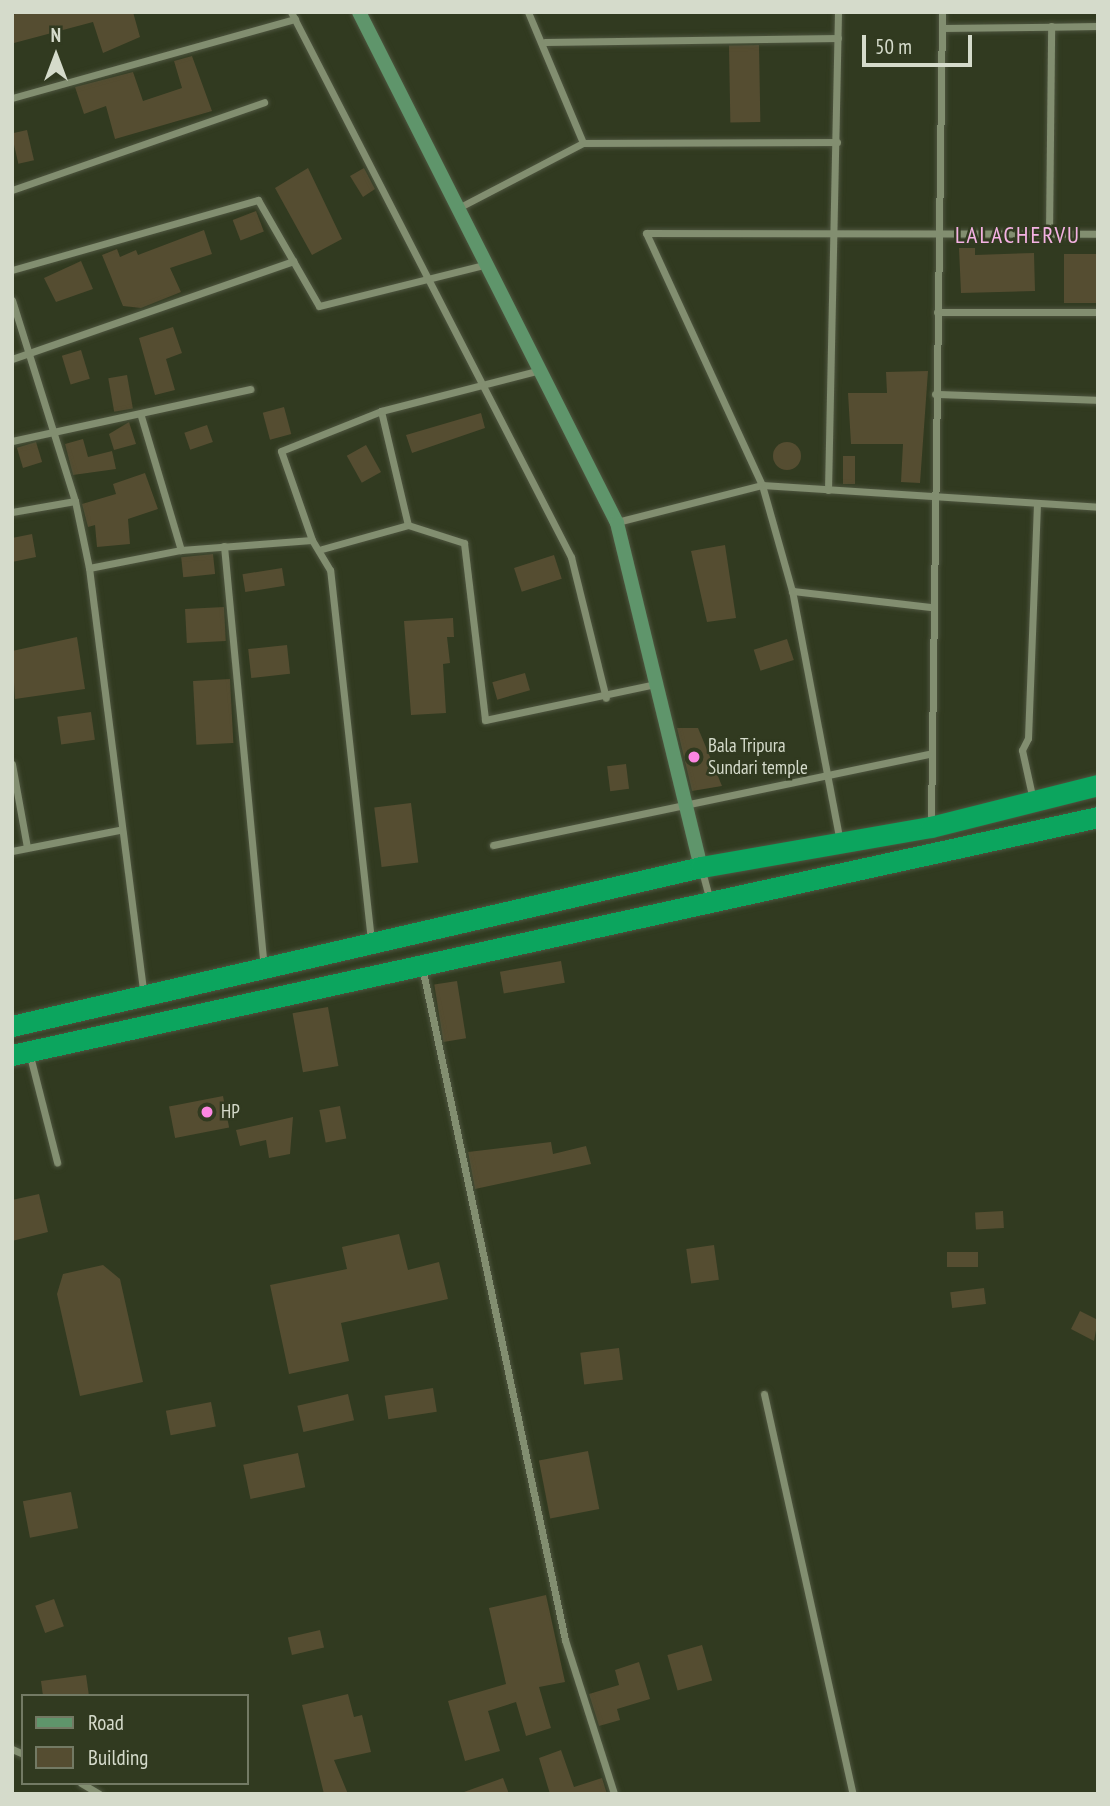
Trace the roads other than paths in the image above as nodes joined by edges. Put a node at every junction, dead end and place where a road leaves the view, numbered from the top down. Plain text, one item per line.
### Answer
1 (359, 12) edge
2 (528, 12) edge
3 (838, 12) edge
4 (942, 12) edge
5 (293, 16) edge
6 (1051, 26) junction
7 (1098, 26) edge
8 (942, 28) junction
9 (838, 38) junction
10 (545, 42) junction
11 (12, 98) edge
12 (264, 102) dead end
13 (837, 142) junction
14 (583, 143) junction
15 (12, 190) edge
16 (461, 206) junction
17 (836, 234) junction
18 (1049, 234) junction
19 (1098, 234) edge
20 (938, 235) junction
21 (293, 261) junction
22 (490, 263) junction
23 (12, 270) edge
24 (431, 278) junction
25 (12, 300) edge
26 (936, 312) junction
27 (1098, 312) edge
28 (30, 355) junction
29 (12, 359) edge
30 (542, 370) junction
31 (485, 384) junction
32 (250, 389) dead end
33 (935, 394) junction
34 (1098, 400) edge
35 (381, 411) junction
36 (141, 416) junction
37 (55, 433) junction
38 (12, 441) edge
39 (762, 485) junction
40 (828, 490) junction
41 (933, 498) junction
42 (75, 500) junction
43 (1037, 503) junction
44 (1098, 507) edge
45 (12, 512) edge
46 (617, 523) junction
47 (408, 525) junction
48 (312, 540) junction
49 (224, 546) junction
50 (322, 549) junction
51 (181, 550) junction
52 (89, 568) junction
53 (792, 591) junction
54 (931, 607) junction
55 (656, 684) junction
56 (606, 698) junction
57 (929, 754) junction
58 (12, 764) edge
59 (827, 774) junction
60 (1098, 785) edge
61 (685, 801) junction
62 (1033, 801) junction
63 (1098, 817) edge
64 (931, 827) junction
65 (119, 830) junction
66 (840, 844) junction
67 (493, 845) dead end
68 (27, 847) junction
69 (12, 851) edge
70 (701, 866) junction
71 (709, 898) junction
72 (371, 948) junction
73 (422, 966) junction
74 (264, 969) junction
75 (143, 996) junction
76 (12, 1026) edge
77 (21, 1054) edge
78 (57, 1162) dead end
79 (764, 1395) dead end
80 (614, 1794) edge
81 (853, 1794) edge

1 - 16 main road
2 - 10 street
3 - 9 street
4 - 8 street
5 - 11 street
5 - 24 street
6 - 7 street
6 - 8 street
6 - 18 street
8 - 20 street
9 - 10 street
9 - 13 street
10 - 14 street
12 - 15 street
13 - 14 street
13 - 17 street
14 - 16 street
16 - 22 main road
17 - 20 street
17 - 39 street
17 - 40 street
18 - 19 street
18 - 20 street
20 - 26 street
21 - 23 street
21 - 24 street
21 - 28 street
22 - 24 street
22 - 30 main road
24 - 31 street
25 - 28 street
26 - 27 street
26 - 33 street
28 - 29 street
28 - 37 street
30 - 31 street
30 - 46 main road
31 - 35 street
31 - 56 street
32 - 36 street
33 - 34 street
33 - 41 street
35 - 47 street
35 - 48 street
36 - 37 street
36 - 51 street
37 - 38 street
37 - 42 street
39 - 40 street
39 - 46 street
39 - 53 street
40 - 41 street
41 - 43 street
41 - 54 street
42 - 45 street
42 - 52 street
43 - 44 street
43 - 62 street
46 - 55 main road
47 - 50 street
47 - 56 street
48 - 49 street
48 - 50 street
49 - 51 street
49 - 74 street
50 - 72 street
51 - 52 street
52 - 65 street
53 - 54 street
53 - 59 street
54 - 57 street
55 - 56 street
55 - 61 main road
57 - 59 street
57 - 64 street
58 - 68 street
59 - 61 street
59 - 66 street
60 - 62 highway
61 - 67 street
61 - 70 main road
62 - 64 highway
63 - 71 highway
64 - 66 highway
65 - 68 street
65 - 75 street
66 - 70 highway
68 - 69 street
70 - 71 street
70 - 72 highway
71 - 73 highway
72 - 74 highway
73 - 77 highway
73 - 80 street
74 - 75 highway
75 - 76 highway
77 - 78 street
79 - 81 street

